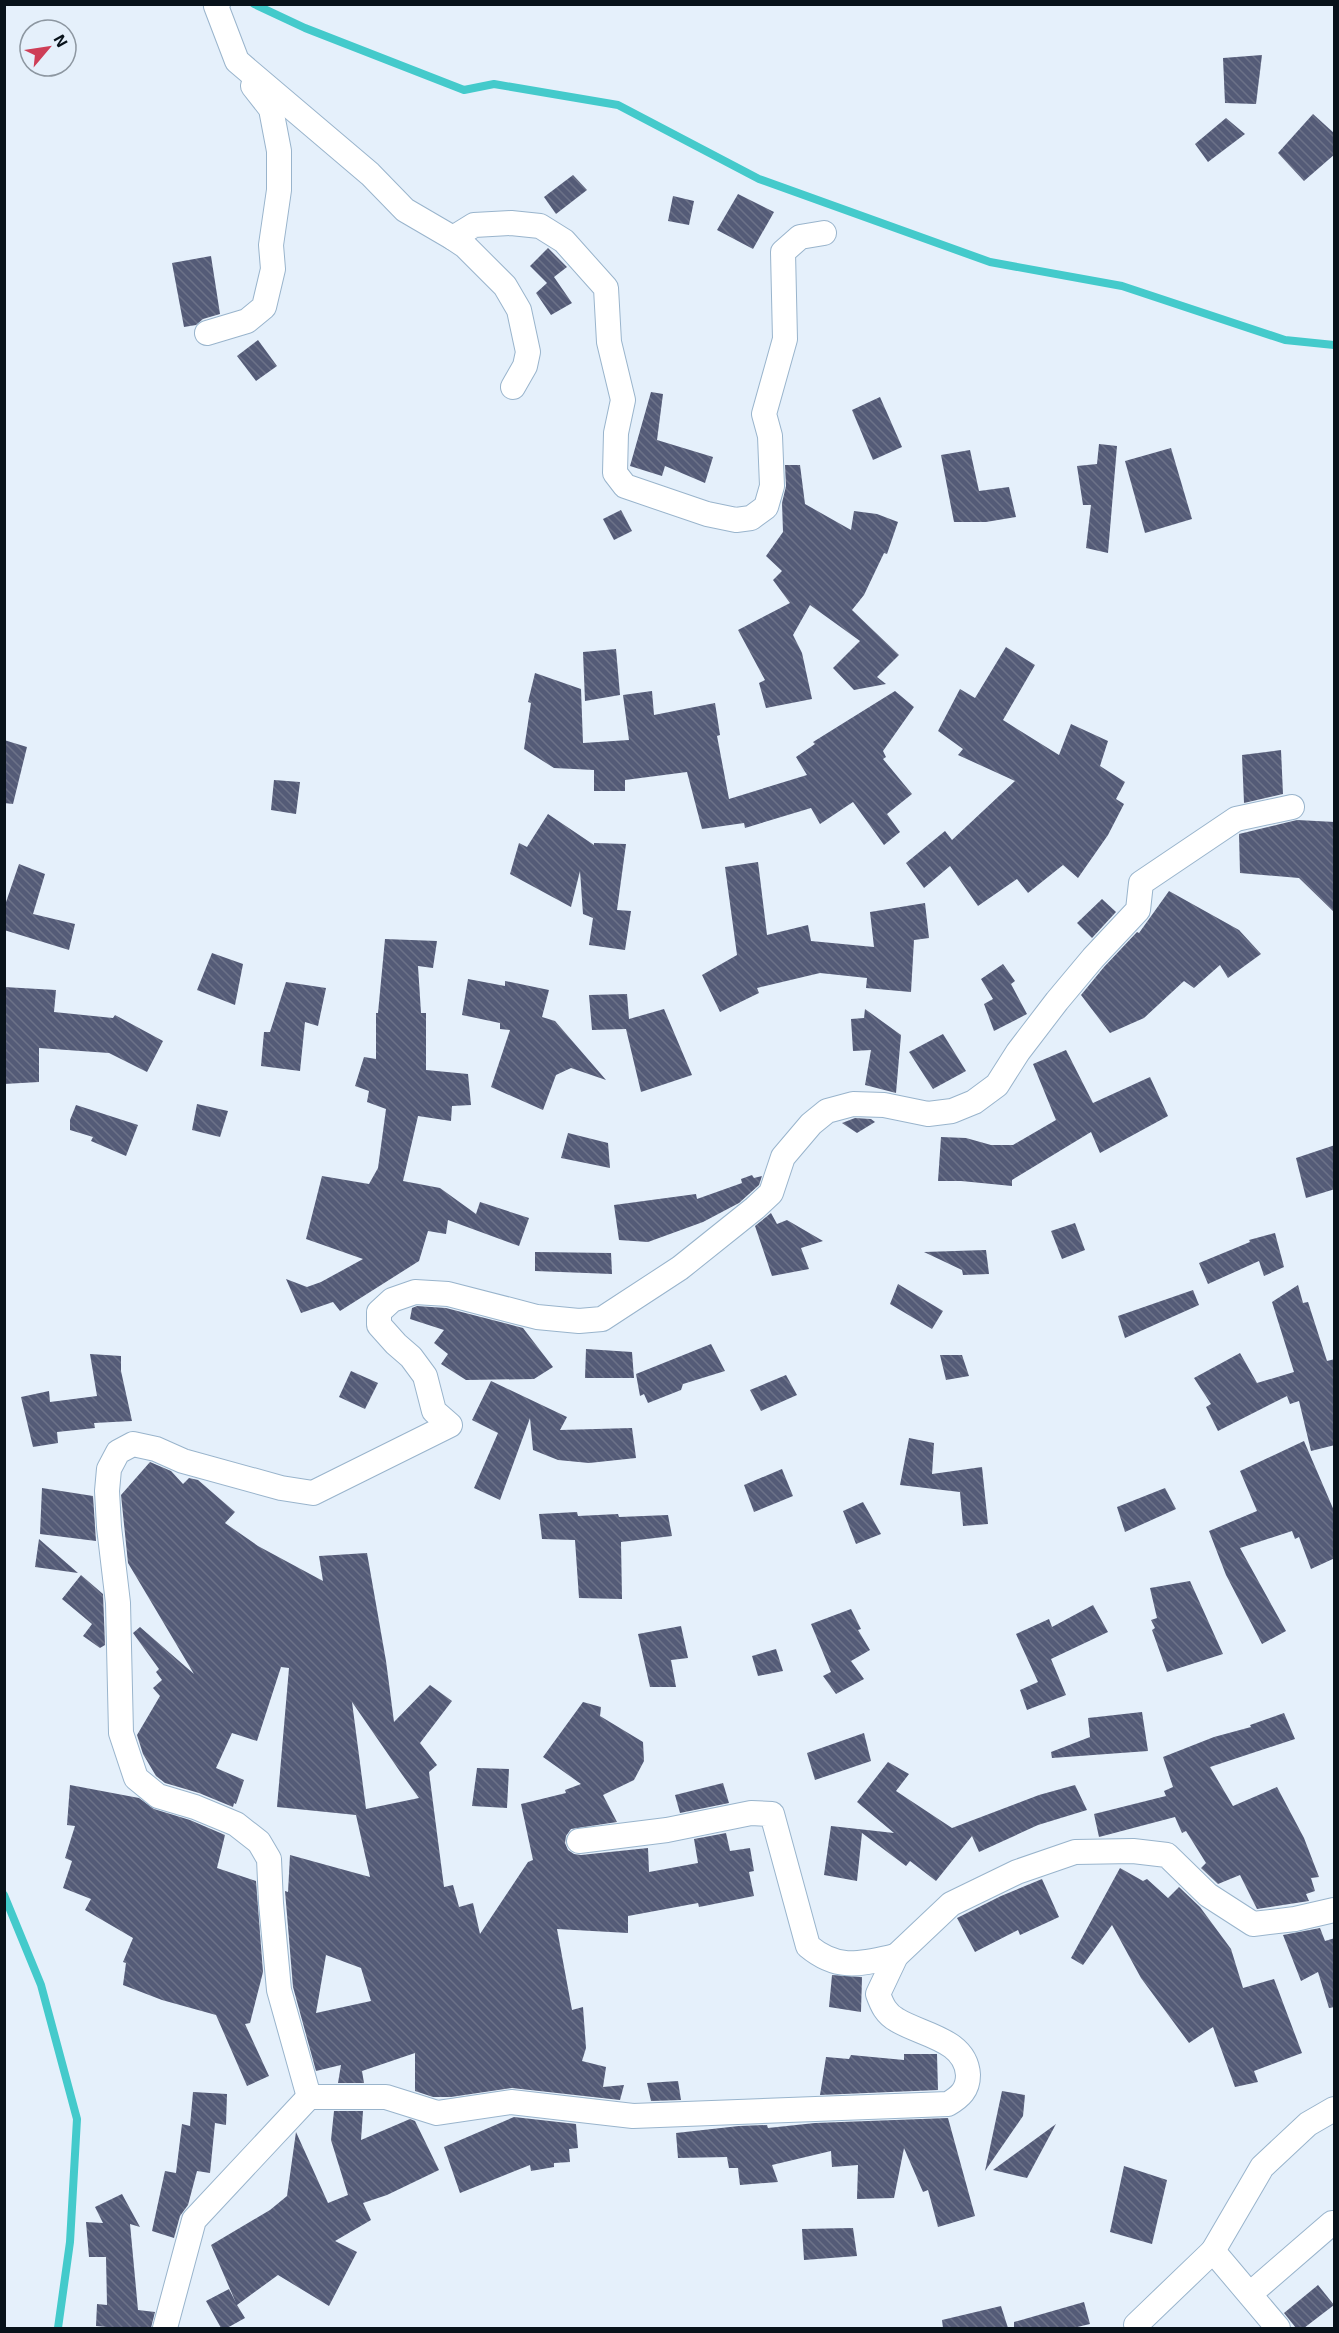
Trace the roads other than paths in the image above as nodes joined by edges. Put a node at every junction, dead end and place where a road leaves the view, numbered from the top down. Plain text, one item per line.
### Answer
1 (218, 4) edge
2 (245, 67) junction
3 (824, 233) dead end
4 (453, 238) junction
5 (207, 333) dead end
6 (513, 387) dead end
7 (1292, 807) dead end
8 (579, 1841) dead end
9 (1335, 1910) edge
10 (896, 1956) junction
11 (309, 2097) junction
12 (1335, 2109) edge
13 (1335, 2226) edge
14 (1214, 2251) junction
15 (1250, 2294) junction
16 (1135, 2327) edge
17 (165, 2328) edge
18 (1278, 2328) edge

1 - 2 street
2 - 4 street
2 - 5 street
3 - 4 street
4 - 6 street
7 - 11 street
8 - 10 street
9 - 10 street
10 - 11 street
11 - 17 street
12 - 14 street
13 - 15 street
14 - 15 street
14 - 16 street
15 - 18 street

